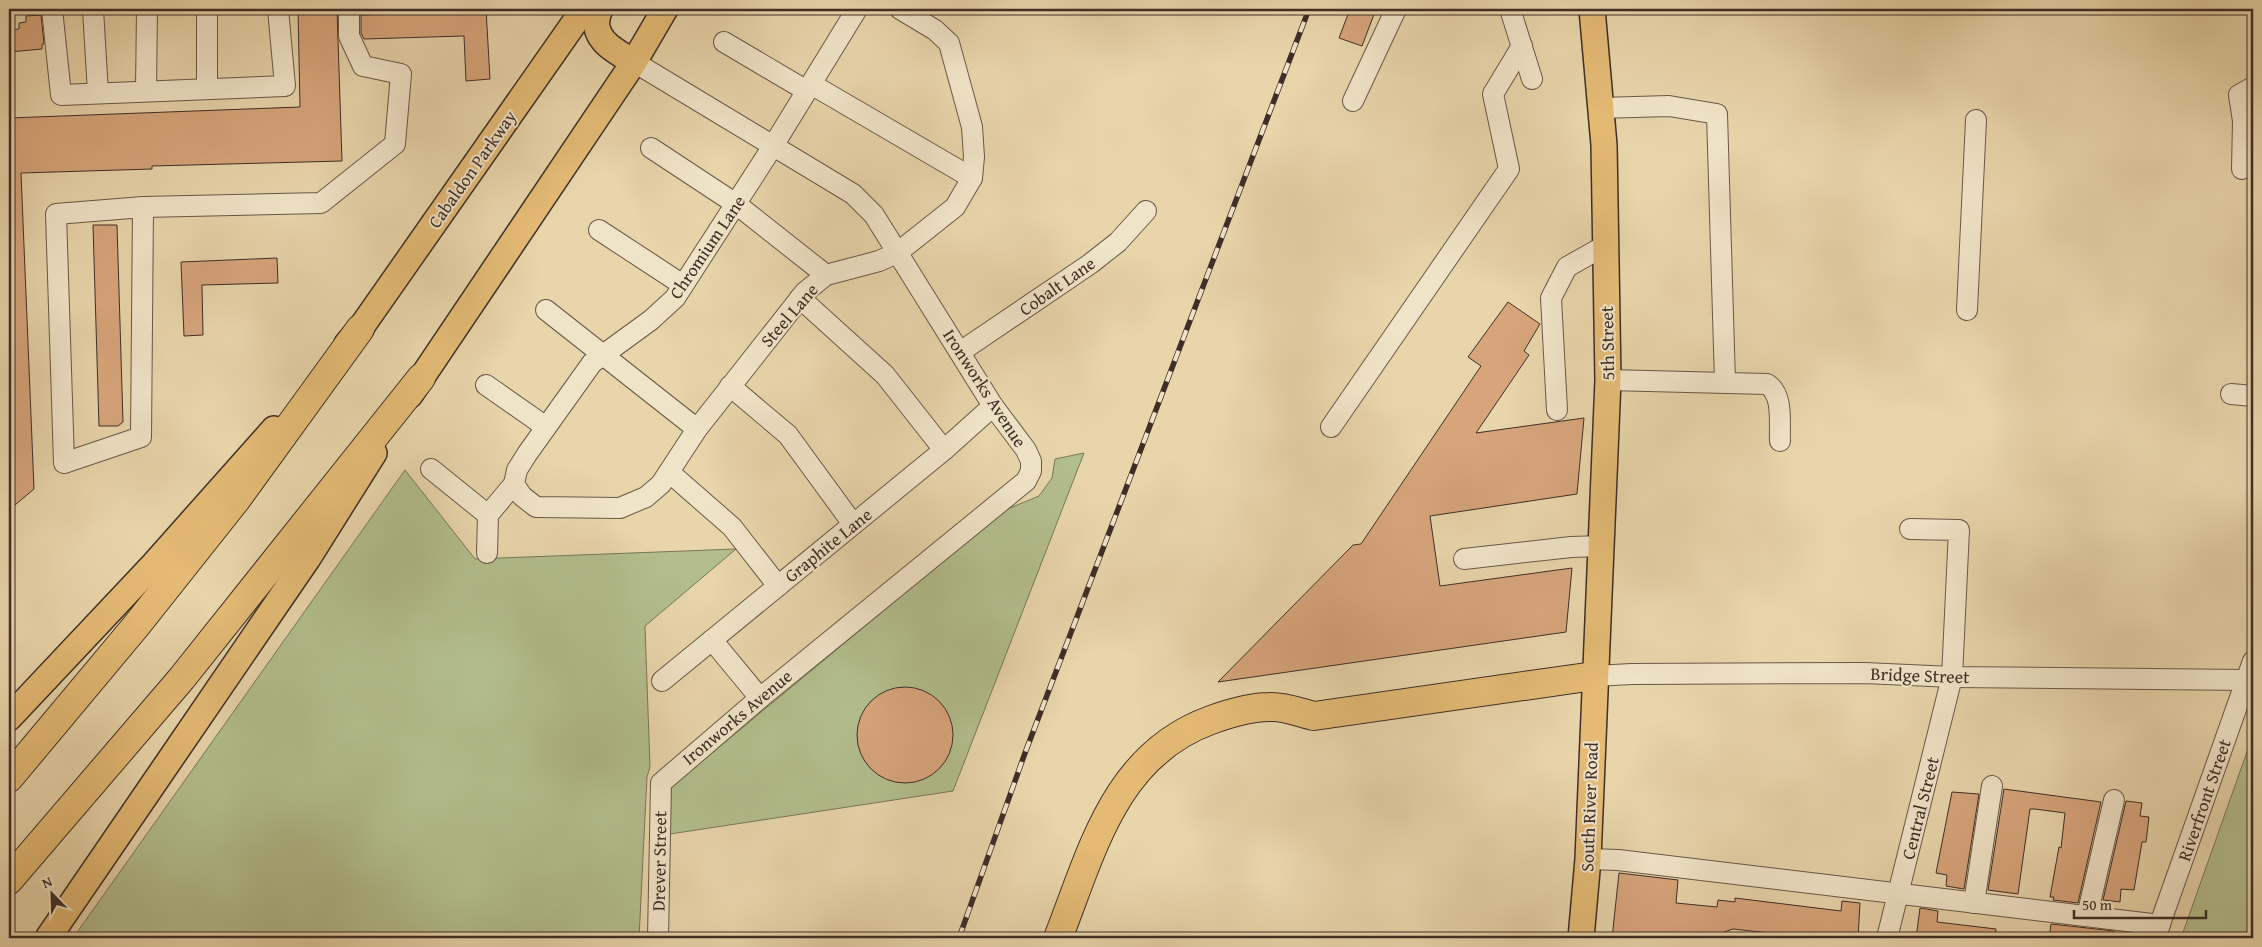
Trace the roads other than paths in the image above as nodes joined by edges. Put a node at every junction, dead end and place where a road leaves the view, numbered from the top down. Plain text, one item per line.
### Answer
1 (52, 9) edge
2 (94, 9) edge
3 (147, 9) edge
4 (207, 9) edge
5 (278, 9) edge
6 (348, 9) edge
7 (584, 9) edge
8 (600, 9) edge
9 (665, 9) edge
10 (856, 9) edge
11 (900, 9) edge
12 (1396, 9) edge
13 (1510, 9) edge
14 (1592, 9) edge
15 (724, 42) dead end
16 (1522, 46) junction
17 (634, 62) junction
18 (1532, 78) dead end
19 (2253, 87) edge
20 (809, 88) junction
21 (207, 89) junction
22 (146, 91) junction
23 (98, 93) junction
24 (1353, 101) dead end
25 (1600, 108) junction
26 (1976, 120) dead end
27 (2244, 122) edge
28 (773, 146) junction
29 (650, 148) dead end
30 (2242, 169) dead end
31 (972, 178) junction
32 (736, 204) junction
33 (143, 207) junction
34 (1146, 211) dead end
35 (599, 230) dead end
36 (1606, 245) junction
37 (897, 252) junction
38 (826, 275) junction
39 (683, 285) junction
40 (800, 298) junction
41 (546, 310) dead end
42 (1967, 310) dead end
43 (360, 329) junction
44 (960, 352) junction
45 (602, 356) junction
46 (421, 378) junction
47 (1608, 380) junction
48 (1725, 382) junction
49 (486, 386) dead end
50 (730, 386) junction
51 (2231, 394) dead end
52 (2253, 396) edge
53 (993, 406) junction
54 (1556, 410) dead end
55 (546, 427) junction
56 (1331, 427) dead end
57 (698, 429) junction
58 (1780, 441) dead end
59 (944, 450) junction
60 (431, 468) dead end
61 (669, 472) junction
62 (514, 484) junction
63 (488, 515) junction
64 (854, 524) junction
65 (1910, 529) dead end
66 (1601, 546) junction
67 (487, 553) dead end
68 (1464, 559) dead end
69 (778, 586) junction
70 (712, 640) junction
71 (2250, 670) edge
72 (1594, 676) junction
73 (1952, 677) junction
74 (662, 681) dead end
75 (760, 698) junction
76 (9, 718) edge
77 (9, 778) edge
78 (661, 783) joint
79 (1992, 786) dead end
80 (2114, 800) dead end
81 (1588, 859) junction
82 (9, 880) edge
83 (1898, 895) junction
84 (1974, 903) junction
85 (2087, 916) junction
86 (2158, 932) edge
87 (48, 938) edge
88 (658, 938) edge
89 (1058, 938) edge
90 (1581, 938) edge
91 (1887, 938) edge

1 - 23 street
2 - 23 street
3 - 22 street
4 - 21 street
5 - 21 street
6 - 33 street
7 - 43 main road, Cabaldon Parkway
8 - 17 main road
9 - 17 main road
10 - 20 street, Chromium Lane
11 - 31 street, Steel Lane
12 - 24 street
13 - 16 street
14 - 25 main road, 5th Street
15 - 20 street
16 - 18 street
16 - 56 street
17 - 28 street, Ironworks Avenue
17 - 46 main road
19 - 27 street
20 - 28 street, Chromium Lane
20 - 31 street
21 - 22 street
22 - 23 street
25 - 36 main road, 5th Street
25 - 48 street
26 - 42 street
27 - 30 street
28 - 32 street, Chromium Lane
28 - 37 street, Ironworks Avenue
29 - 32 street
31 - 37 street, Steel Lane
32 - 38 street
32 - 39 street, Chromium Lane
33 - 33 street
34 - 44 street, Cobalt Lane
35 - 39 street
36 - 47 main road, 5th Street
36 - 54 street
37 - 38 street, Steel Lane
37 - 44 street, Ironworks Avenue
38 - 40 street, Steel Lane
39 - 45 street, Chromium Lane
40 - 50 street, Steel Lane
40 - 59 street
41 - 45 street
43 - 76 main road, Cabaldon Parkway
43 - 77 highway
44 - 53 street, Ironworks Avenue
45 - 55 street, Chromium Lane
45 - 57 street
46 - 82 highway
46 - 87 main road
47 - 48 street
47 - 66 main road, 5th Street
48 - 58 street
49 - 55 street
50 - 57 street, Steel Lane
50 - 64 street
51 - 52 street
53 - 59 street, Graphite Lane
53 - 75 street, Ironworks Avenue
55 - 62 street, Chromium Lane
57 - 61 street, Steel Lane
59 - 64 street, Graphite Lane
60 - 63 street
61 - 62 street, Steel Lane
61 - 69 street
62 - 63 street, Chromium Lane
63 - 67 street
64 - 69 street, Graphite Lane
65 - 73 street, Central Street
66 - 68 street
66 - 72 main road, 5th Street
69 - 70 street, Graphite Lane
70 - 74 street, Graphite Lane
70 - 75 street
71 - 73 street, Bridge Street
71 - 86 street, Riverfront Street
72 - 73 street, Bridge Street
72 - 81 main road, South River Road
72 - 89 highway
73 - 83 street, Central Street
75 - 78 street, Ironworks Avenue
78 - 88 street, Drever Street
79 - 84 street
80 - 85 street
81 - 83 street
81 - 90 main road, South River Road
83 - 84 street
83 - 91 street, Central Street
84 - 85 street
85 - 86 street

